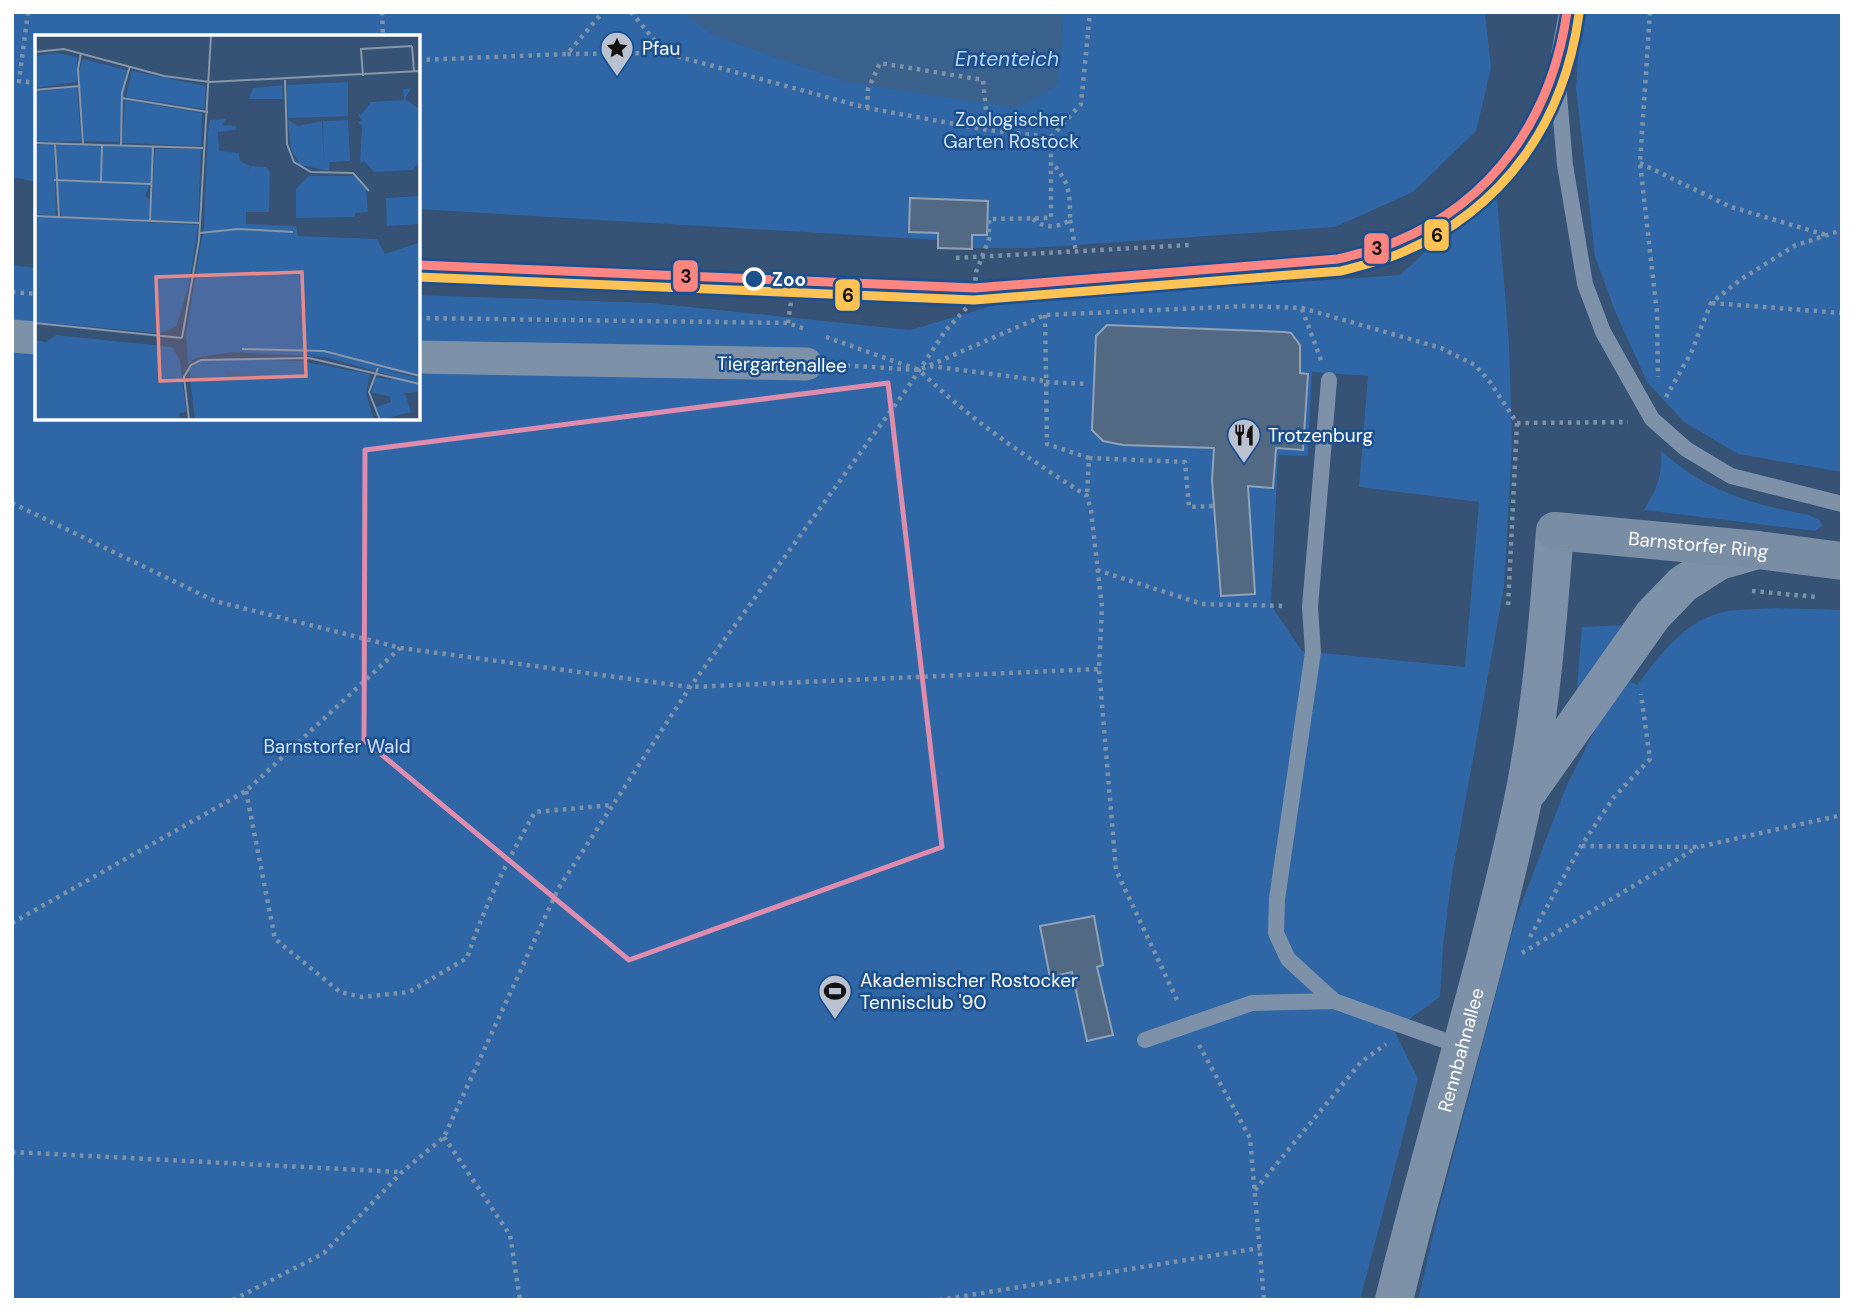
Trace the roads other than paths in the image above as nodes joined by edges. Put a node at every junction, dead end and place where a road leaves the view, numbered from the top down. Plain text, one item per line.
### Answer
1 (1567, 12) edge
2 (12, 336) edge
3 (35, 338) edge
4 (420, 357) edge
5 (806, 364) road end
6 (1329, 380) road end
7 (1842, 504) edge
8 (1555, 531) joint
9 (1758, 550) junction
10 (1842, 561) edge
11 (1523, 799) junction
12 (1334, 1001) junction
13 (1145, 1040) dead end
14 (1460, 1046) junction
15 (1394, 1300) edge

1 - 7 lane
2 - 3 street
4 - 5 street, Tiergartenallee
6 - 12 lane
8 - 9 main road, Barnstorfer Ring
8 - 11 street, Rennbahnallee
9 - 10 main road, Barnstorfer Ring
9 - 11 street, Rennbahnallee
11 - 14 street, Rennbahnallee
12 - 13 lane
12 - 14 lane
14 - 15 street, Rennbahnallee

